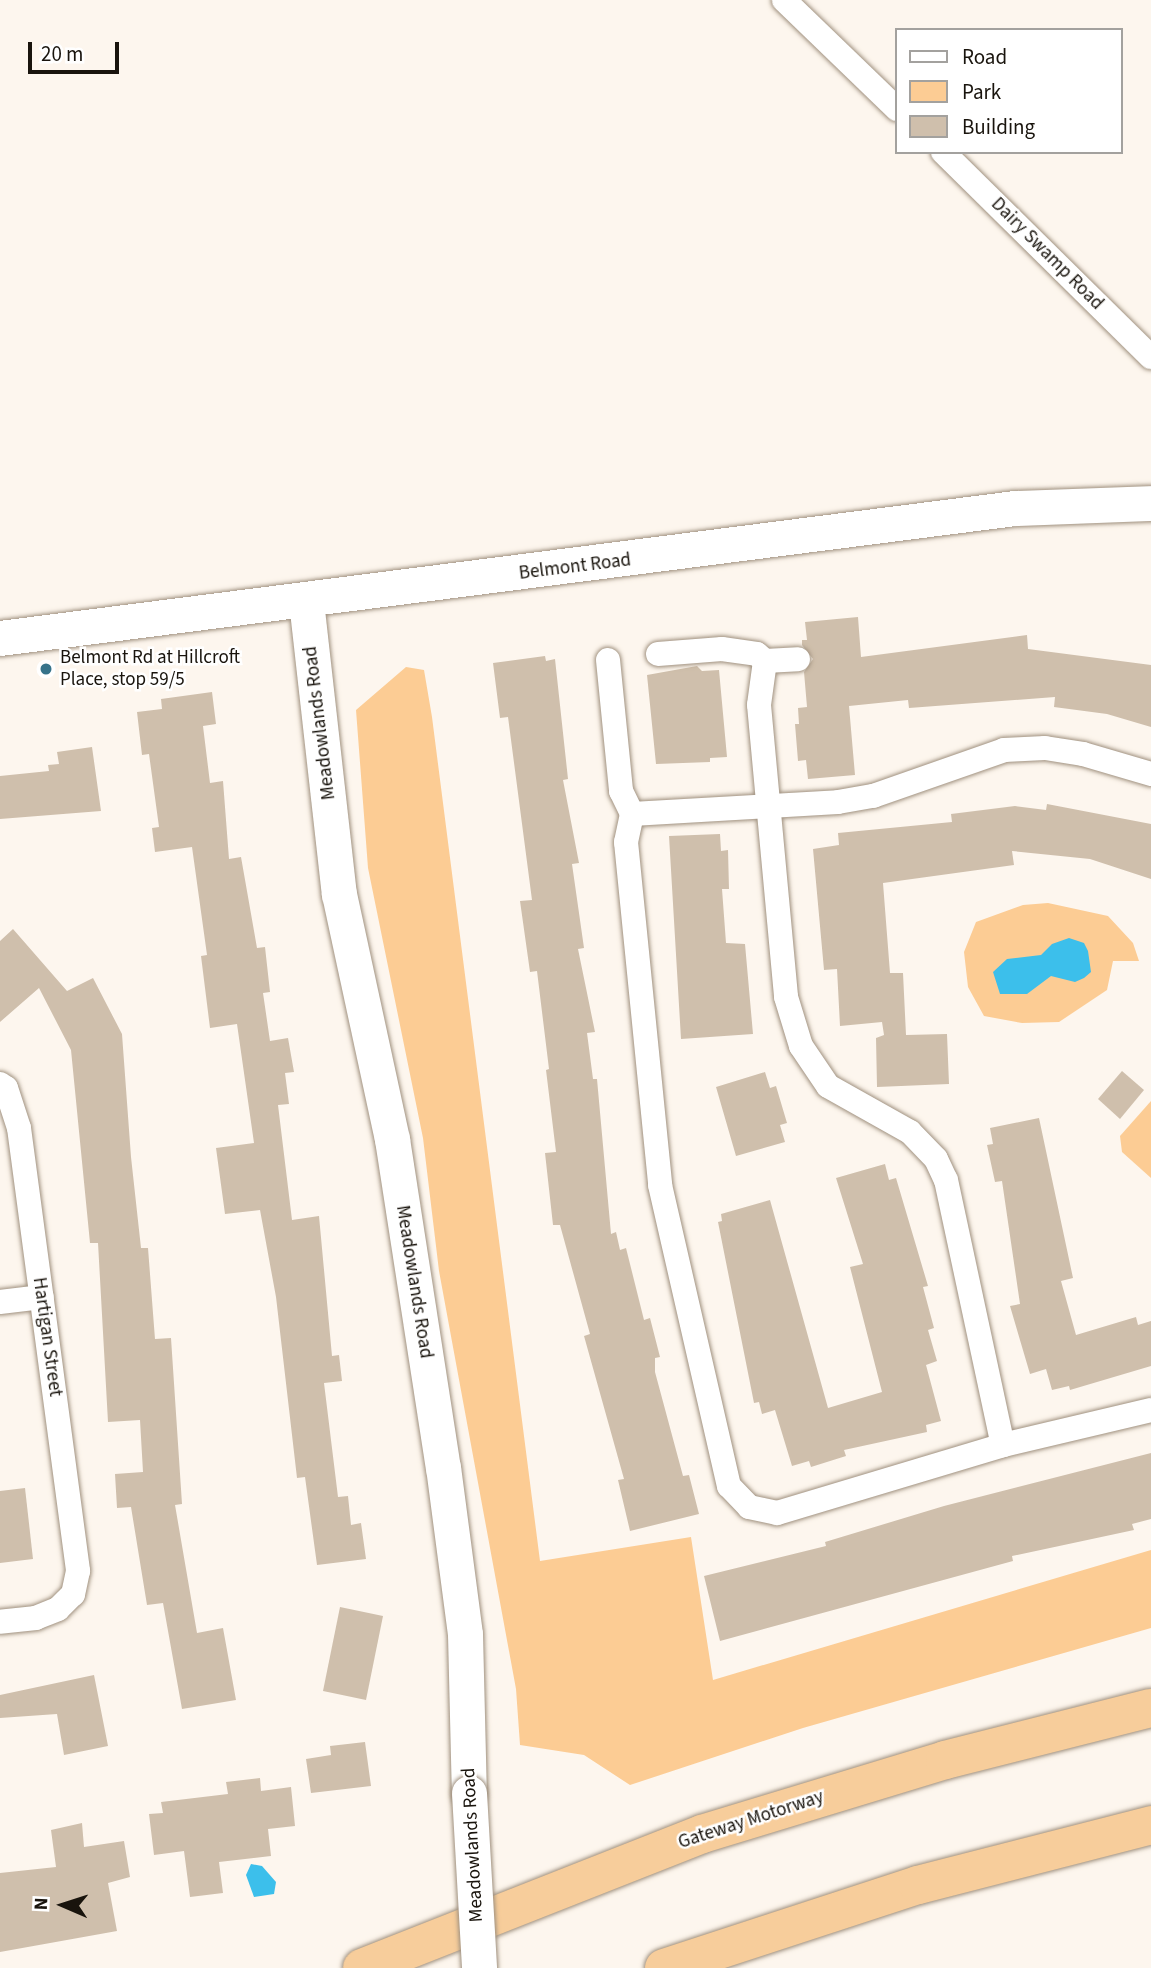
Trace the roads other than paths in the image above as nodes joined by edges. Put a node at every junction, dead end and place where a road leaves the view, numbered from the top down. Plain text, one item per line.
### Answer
1 (784, 0) edge
2 (895, 106) edge
3 (945, 154) edge
4 (1151, 357) edge
5 (1151, 503) edge
6 (306, 601) junction
7 (0, 638) edge
8 (658, 654) dead end
9 (798, 659) dead end
10 (608, 660) dead end
11 (765, 661) junction
12 (1151, 774) edge
13 (769, 806) junction
14 (632, 814) junction
15 (0, 1084) edge
16 (42, 1297) junction
17 (0, 1302) edge
18 (1151, 1410) edge
19 (1003, 1445) junction
20 (0, 1622) edge
21 (1151, 1688) edge
22 (1151, 1708) edge
23 (1114, 1717) junction
24 (1151, 1825) edge
25 (362, 1968) edge
26 (479, 1968) edge
27 (664, 1968) edge

1 - 2 street
3 - 4 street, Dairy Swamp Road
5 - 6 main road, Belmont Road
6 - 7 main road, Belmont Road
6 - 26 main road, Meadowlands Road, bridge
8 - 11 street
9 - 11 street
10 - 14 street
11 - 13 street
12 - 13 street
13 - 14 street
13 - 19 street
14 - 19 street
15 - 16 street, Hartigan Street
16 - 17 street
16 - 20 street, Hartigan Street
18 - 19 street
21 - 23 highway
22 - 23 highway, Gateway Motorway
23 - 25 highway, Gateway Motorway
24 - 27 highway

